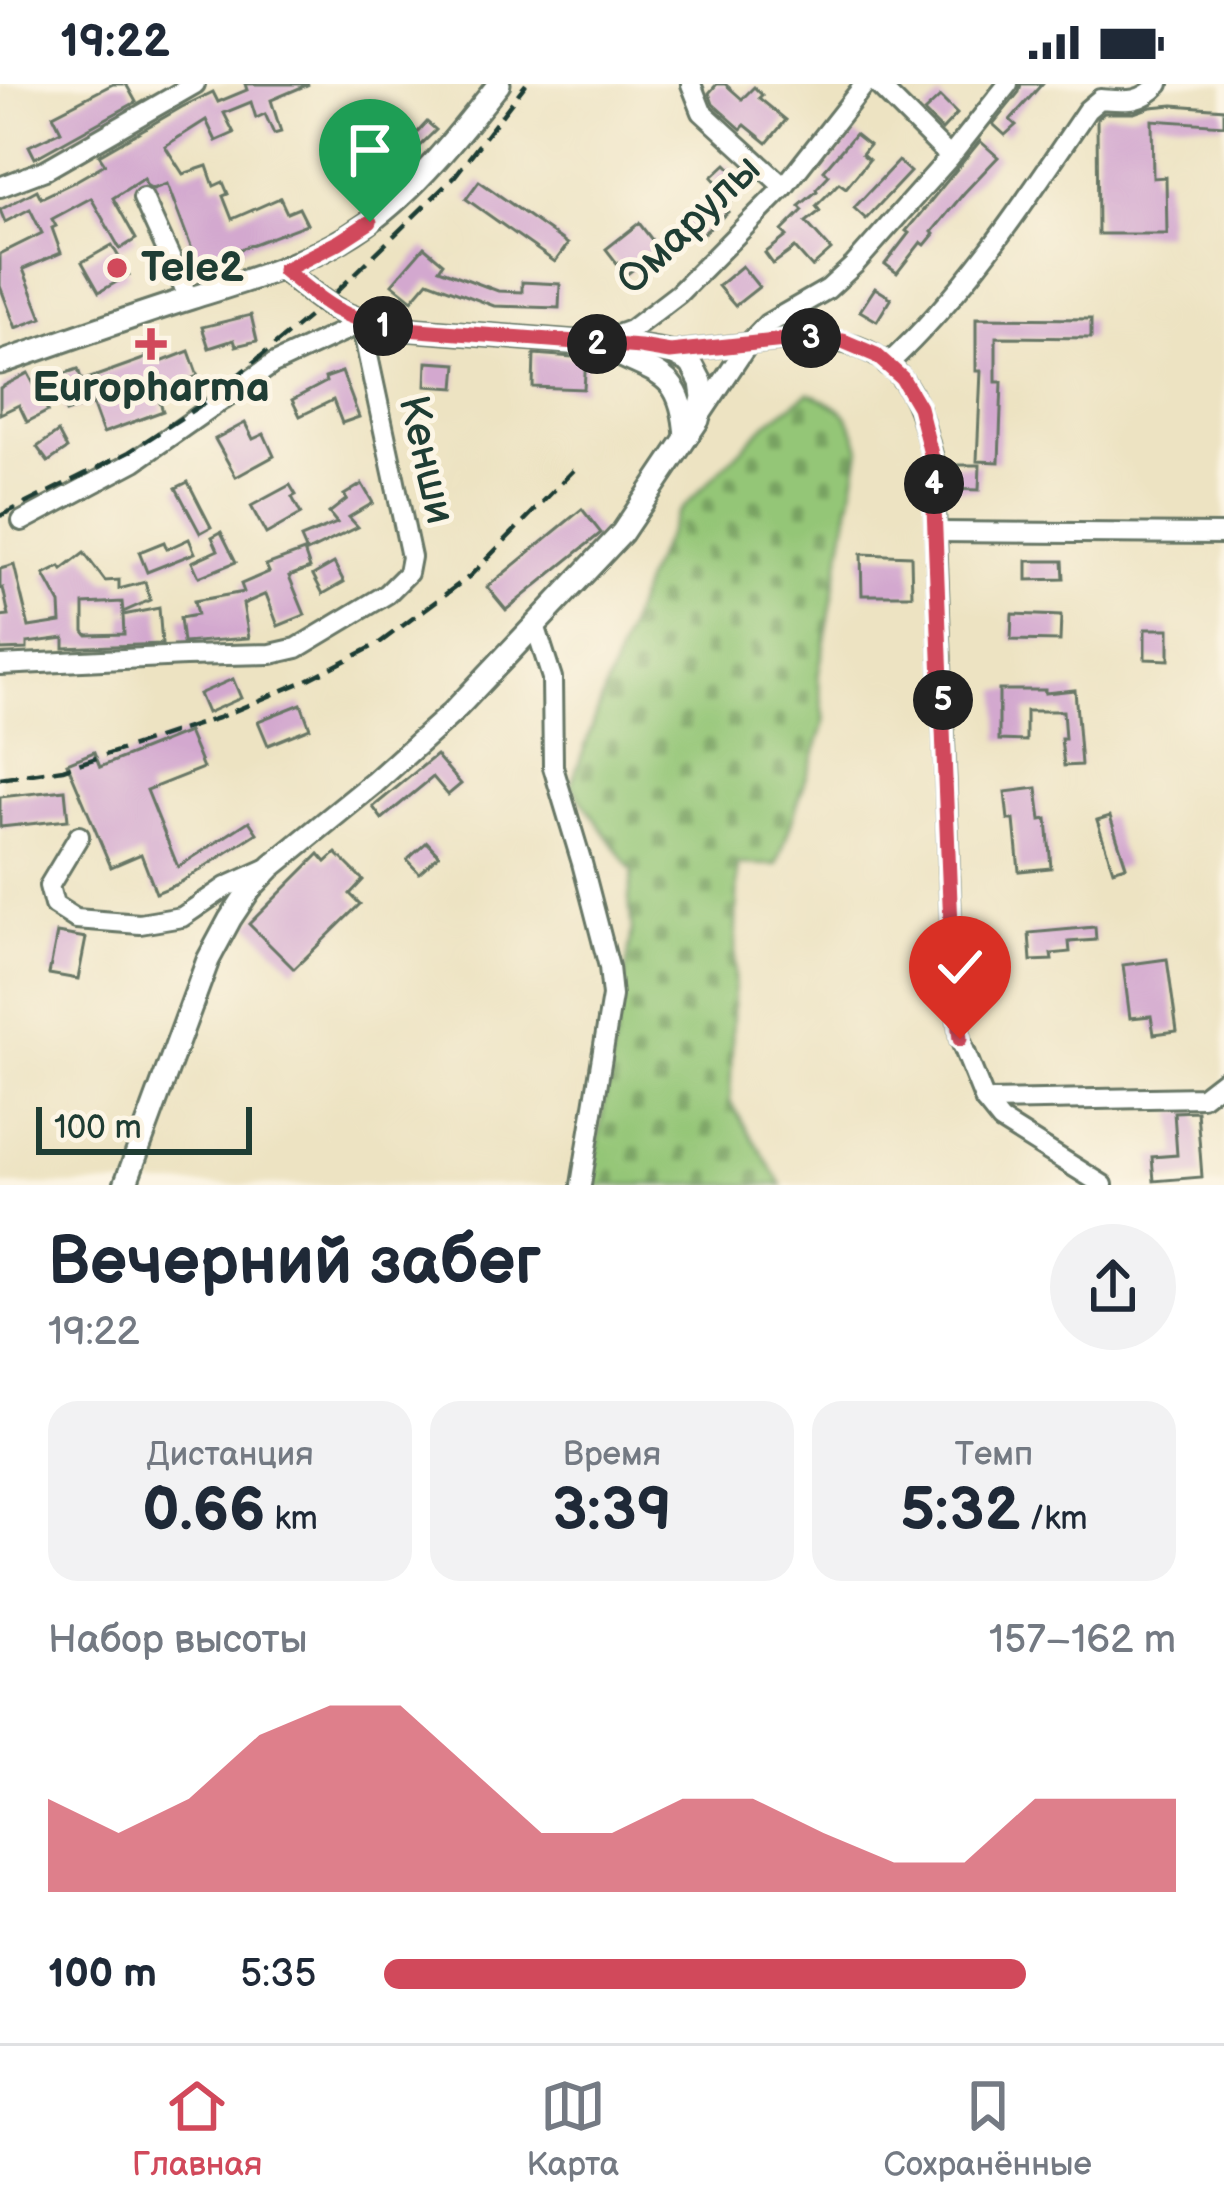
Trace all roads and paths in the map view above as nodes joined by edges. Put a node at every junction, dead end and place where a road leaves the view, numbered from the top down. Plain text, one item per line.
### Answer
1 (195, 84) edge
2 (499, 84) edge
3 (691, 84) edge
4 (866, 84) edge
5 (877, 84) edge
6 (1008, 84) edge
7 (1159, 84) edge
8 (950, 157) junction
9 (0, 187) edge
10 (784, 187) junction
11 (143, 198) dead end
12 (284, 270) junction
13 (189, 298) junction
14 (361, 323) junction
15 (594, 344) junction
16 (748, 344) junction
17 (670, 352) junction
18 (0, 363) edge
19 (887, 365) junction
20 (692, 429) junction
21 (22, 521) dead end
22 (936, 532) junction
23 (1224, 534) edge
24 (535, 626) junction
25 (0, 665) edge
26 (79, 836) dead end
27 (272, 866) junction
28 (1224, 1080) edge
29 (985, 1101) junction
30 (125, 1185) edge
31 (581, 1185) edge
32 (1102, 1185) edge

1 - 9 street
2 - 12 main road
3 - 10 street
4 - 10 street, Омарулы
5 - 8 street
6 - 8 street
7 - 19 street
8 - 16 street
10 - 15 street, Омарулы
11 - 13 street
12 - 13 main road
12 - 14 main road
13 - 18 main road
14 - 15 main road
14 - 21 street
14 - 25 street, Кенши
15 - 17 main road
15 - 20 main road
16 - 17 street
16 - 19 street
16 - 20 street
17 - 20 main road
19 - 22 street
20 - 24 main road
22 - 23 street
22 - 29 street
24 - 27 main road
24 - 31 street
26 - 27 street
27 - 30 main road
28 - 29 street
29 - 32 street

